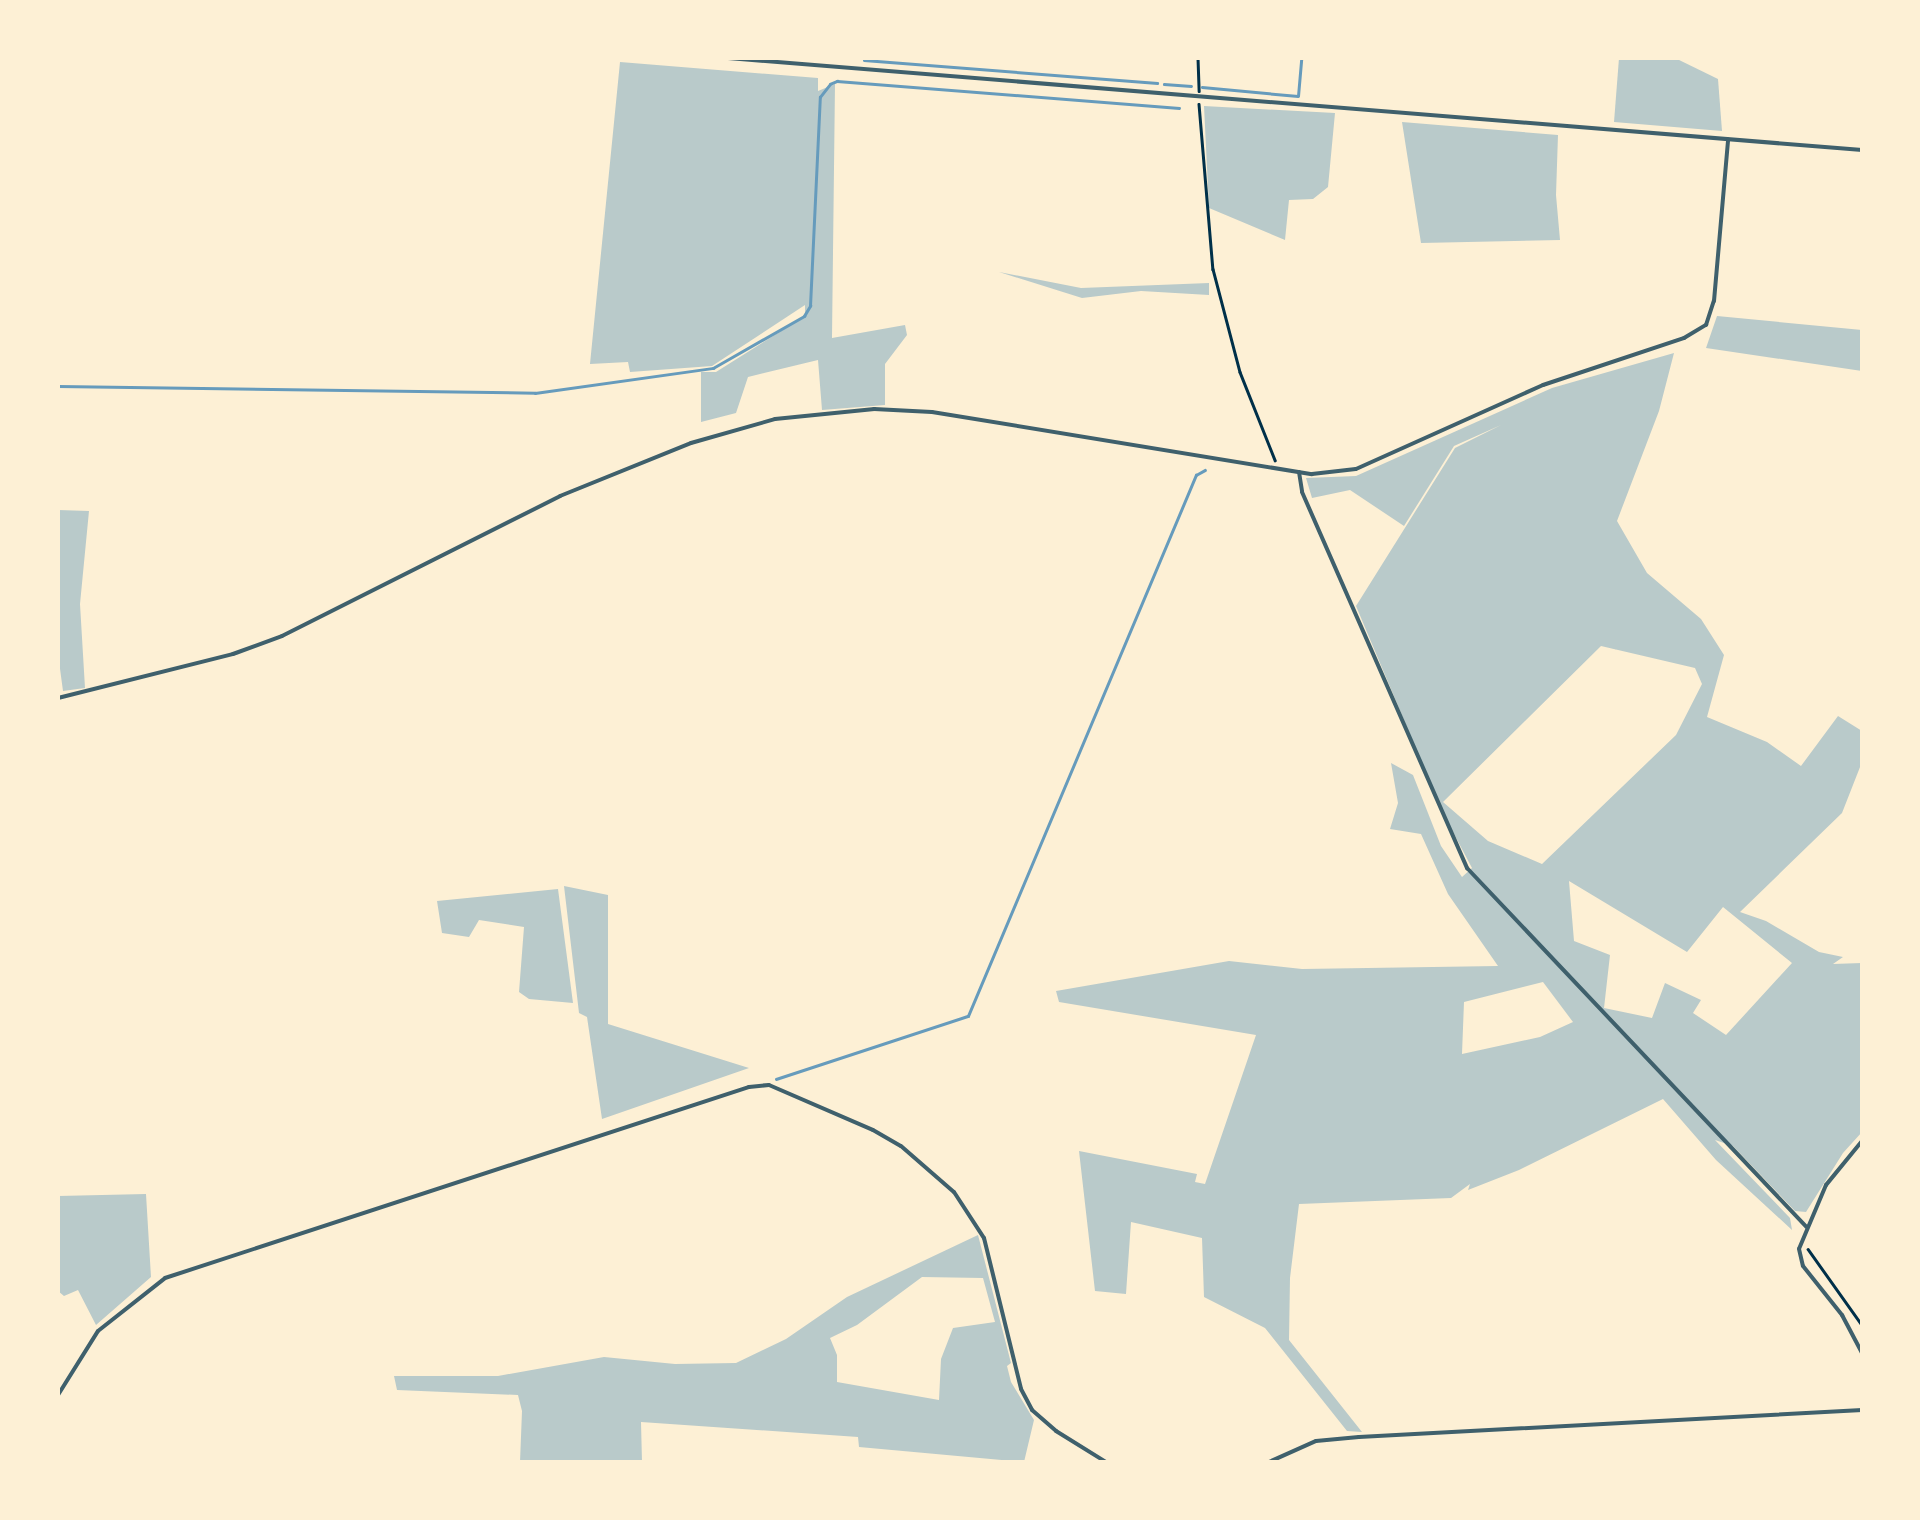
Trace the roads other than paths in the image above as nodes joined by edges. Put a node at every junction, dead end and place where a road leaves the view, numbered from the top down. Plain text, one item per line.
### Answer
1 (728, 58) edge
2 (1728, 140) junction
3 (1862, 150) edge
4 (1298, 472) junction
5 (58, 698) edge
6 (1862, 1141) edge
7 (1806, 1226) junction
8 (1862, 1353) edge
9 (58, 1395) edge
10 (1862, 1410) edge
11 (1106, 1462) edge
12 (1269, 1462) edge

1 - 2 street
2 - 3 street
2 - 4 street
4 - 5 street
4 - 7 street
6 - 7 street
7 - 8 street
9 - 11 street
10 - 12 street

